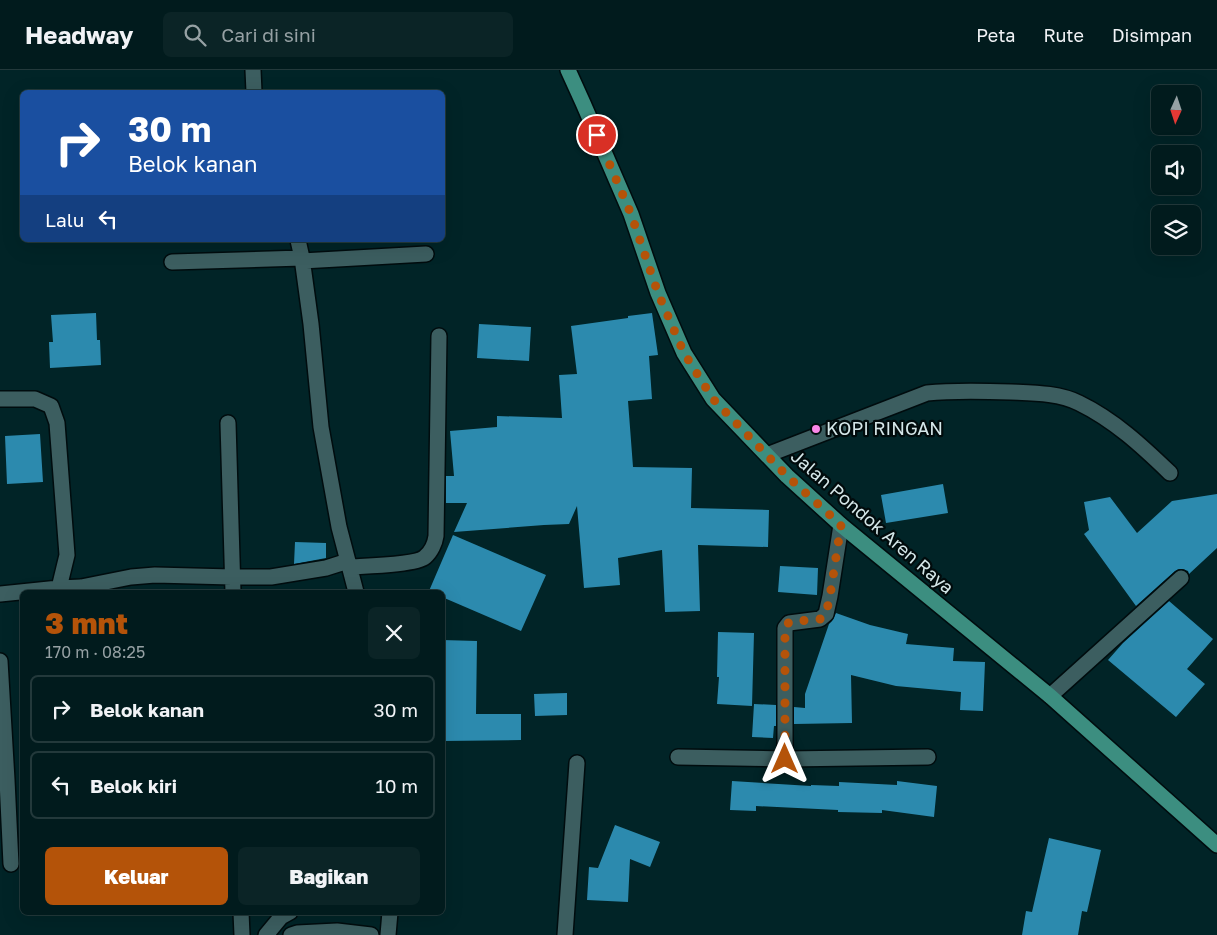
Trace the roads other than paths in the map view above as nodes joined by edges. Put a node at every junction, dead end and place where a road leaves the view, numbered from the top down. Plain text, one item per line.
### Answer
1 (253, 70) edge
2 (568, 70) edge
3 (254, 90) edge
4 (298, 242) edge
5 (426, 254) dead end
6 (302, 260) junction
7 (172, 262) dead end
8 (439, 336) dead end
9 (0, 399) edge
10 (228, 423) dead end
11 (767, 455) junction
12 (1170, 472) dead end
13 (841, 525) junction
14 (349, 564) junction
15 (232, 577) junction
16 (1181, 578) dead end
17 (59, 588) junction
18 (39, 590) edge
19 (233, 590) edge
20 (356, 590) edge
21 (20, 592) edge
22 (0, 594) edge
23 (0, 661) edge
24 (1050, 696) junction
25 (678, 757) dead end
26 (928, 758) dead end
27 (785, 759) junction
28 (577, 763) dead end
29 (4, 781) edge
30 (1217, 845) edge
31 (11, 864) dead end
32 (241, 915) edge
33 (285, 915) edge
34 (390, 915) edge
35 (242, 935) edge
36 (266, 935) edge
37 (291, 935) edge
38 (371, 935) edge
39 (388, 935) edge
40 (565, 935) edge

1 - 3 street
2 - 11 main road, Jalan Pondok Aren Raya
4 - 6 street
5 - 6 street
6 - 7 street
6 - 14 street
8 - 14 street
9 - 17 street
10 - 15 street
11 - 12 street
11 - 13 main road, Jalan Pondok Aren Raya
13 - 24 main road, Jalan Pondok Aren Raya
13 - 27 street
14 - 15 street
14 - 20 street
15 - 17 street
15 - 19 street
16 - 24 street
17 - 18 street
21 - 22 street
23 - 29 street
24 - 30 main road, Jalan Pondok Aren Raya
25 - 27 street
26 - 27 street
28 - 40 street
29 - 31 street
32 - 35 street
33 - 36 street
34 - 39 street
37 - 38 street

